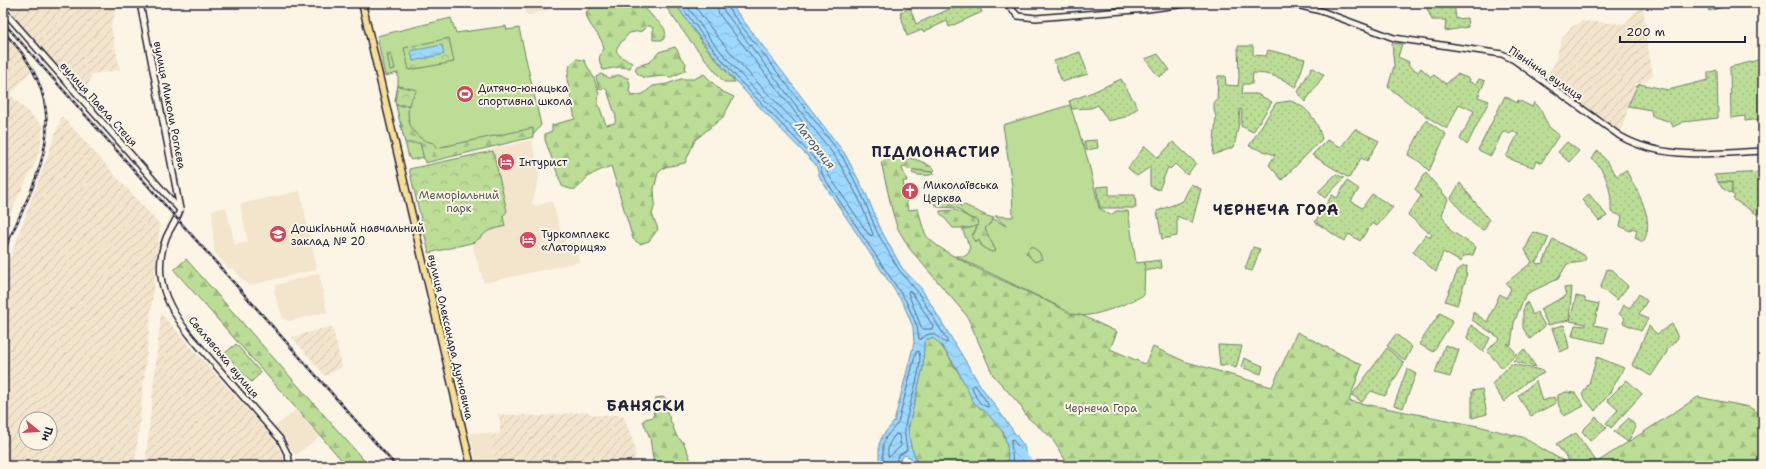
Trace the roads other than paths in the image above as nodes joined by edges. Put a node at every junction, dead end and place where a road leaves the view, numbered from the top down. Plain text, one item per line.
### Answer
1 (140, 3) edge
2 (362, 3) edge
3 (1006, 3) edge
4 (1193, 3) edge
5 (1289, 3) edge
6 (3, 10) edge
7 (1763, 151) edge
8 (180, 210) junction
9 (290, 466) edge
10 (471, 466) edge

1 - 8 street, вулиця Миколи Роглєва
2 - 10 main road, вулиця Олександра Духновича
3 - 4 street
5 - 7 street, Північна вулиця
6 - 8 street, вулиця Павла Стеця
8 - 9 street, Свалявська вулиця

